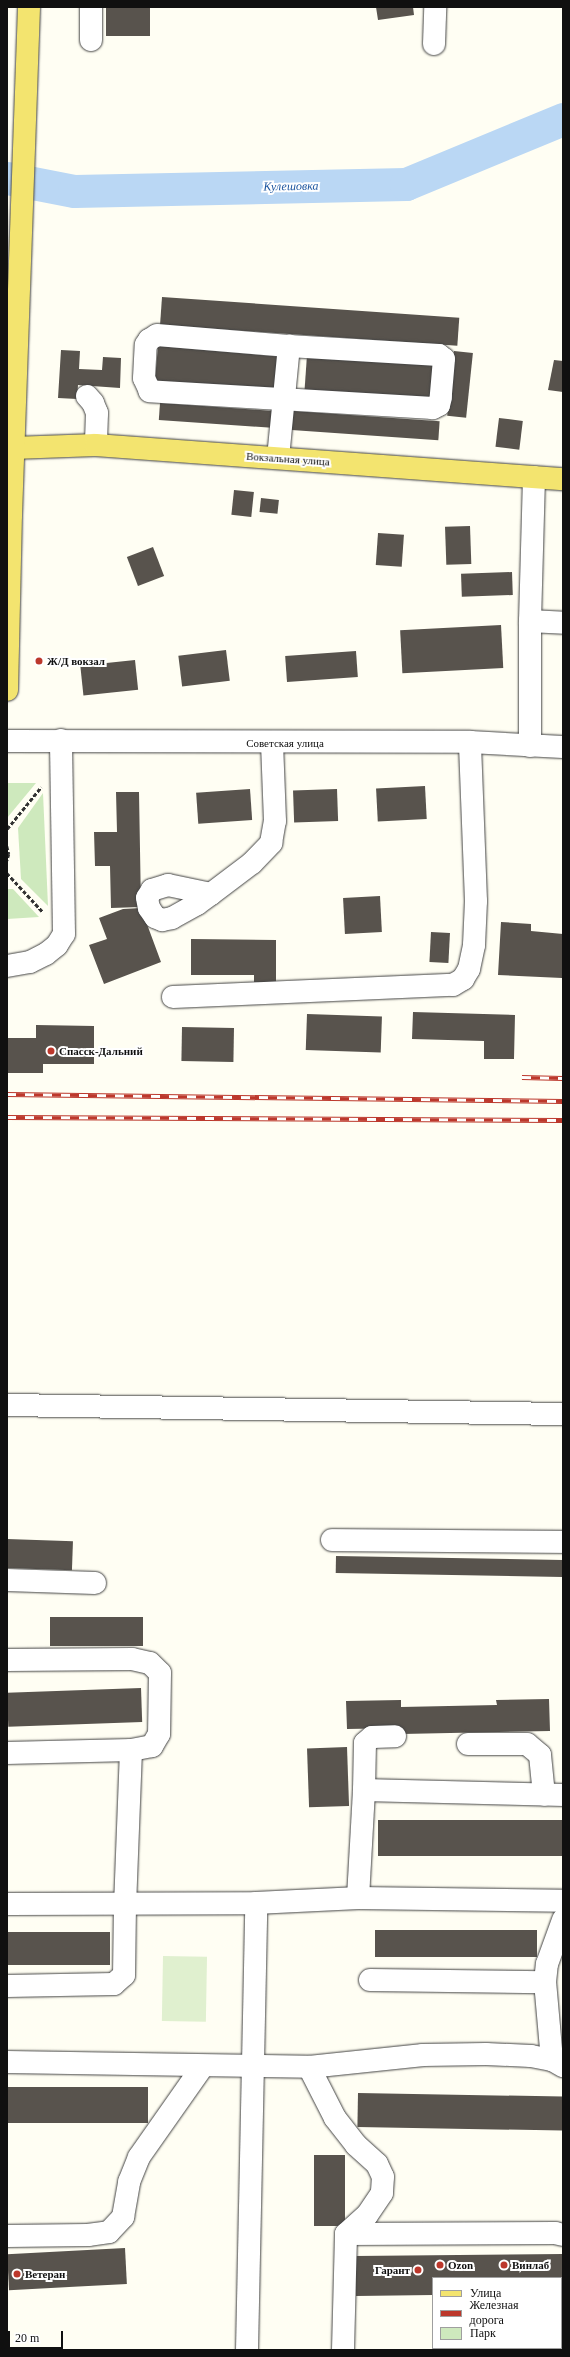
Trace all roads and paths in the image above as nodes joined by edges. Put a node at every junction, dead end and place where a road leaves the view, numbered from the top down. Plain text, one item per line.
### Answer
1 (29, 7) edge
2 (91, 7) edge
3 (435, 7) edge
4 (91, 40) dead end
5 (434, 44) dead end
6 (288, 346) junction
7 (87, 396) dead end
8 (283, 400) junction
9 (96, 445) junction
10 (10, 448) edge
11 (278, 458) junction
12 (534, 477) junction
13 (563, 479) edge
14 (530, 621) junction
15 (563, 623) edge
16 (7, 690) edge
17 (61, 740) junction
18 (7, 741) edge
19 (470, 742) junction
20 (272, 743) junction
21 (530, 746) junction
22 (563, 747) edge
23 (62, 765) junction
24 (7, 828) edge
25 (7, 846) edge
26 (7, 861) edge
27 (7, 873) edge
28 (210, 894) dead end
29 (64, 934) junction
30 (7, 966) edge
31 (173, 997) dead end
32 (7, 1405) edge
33 (563, 1414) edge
34 (332, 1540) dead end
35 (563, 1542) edge
36 (7, 1580) edge
37 (95, 1583) dead end
38 (7, 1660) edge
39 (396, 1736) dead end
40 (468, 1744) dead end
41 (131, 1750) junction
42 (7, 1753) edge
43 (364, 1790) junction
44 (553, 1795) edge
45 (358, 1898) junction
46 (563, 1901) edge
47 (256, 1903) junction
48 (7, 1904) edge
49 (125, 1905) junction
50 (563, 1920) edge
51 (370, 1980) dead end
52 (545, 1982) junction
53 (7, 1986) edge
54 (7, 2062) edge
55 (557, 2063) edge
56 (203, 2066) junction
57 (253, 2066) junction
58 (309, 2067) junction
59 (346, 2234) junction
60 (563, 2235) edge
61 (7, 2236) edge
62 (563, 2349) edge
63 (247, 2350) edge
64 (343, 2350) edge
65 (528, 2350) edge

1 - 10 main road
2 - 4 street
3 - 5 street
6 - 8 street
6 - 8 street
6 - 8 street
7 - 9 street
8 - 11 street
9 - 10 main road, Вокзальная улица
9 - 11 main road, Вокзальная улица
10 - 16 main road
11 - 12 main road, Вокзальная улица
12 - 13 main road, Вокзальная улица
12 - 14 street
14 - 15 street
14 - 21 street
17 - 18 street, Советская улица
17 - 20 street, Советская улица
17 - 23 street
19 - 20 street, Советская улица
19 - 21 street, Советская улица
19 - 31 street
20 - 28 street
21 - 22 street, Советская улица
23 - 24 path
23 - 29 street
25 - 26 path
27 - 29 path
29 - 30 street
32 - 33 street
34 - 35 street
36 - 37 street
38 - 41 street
39 - 43 street
40 - 44 street
41 - 42 street
41 - 49 street
43 - 44 street
43 - 45 street
45 - 46 street
45 - 47 street
47 - 49 street
47 - 57 street
48 - 49 street
49 - 53 street
50 - 52 street
51 - 52 street
52 - 55 street
54 - 56 street
55 - 58 street
56 - 57 street
56 - 61 street
57 - 58 street
57 - 63 street
58 - 59 street
59 - 60 street
59 - 64 street
62 - 65 main road

